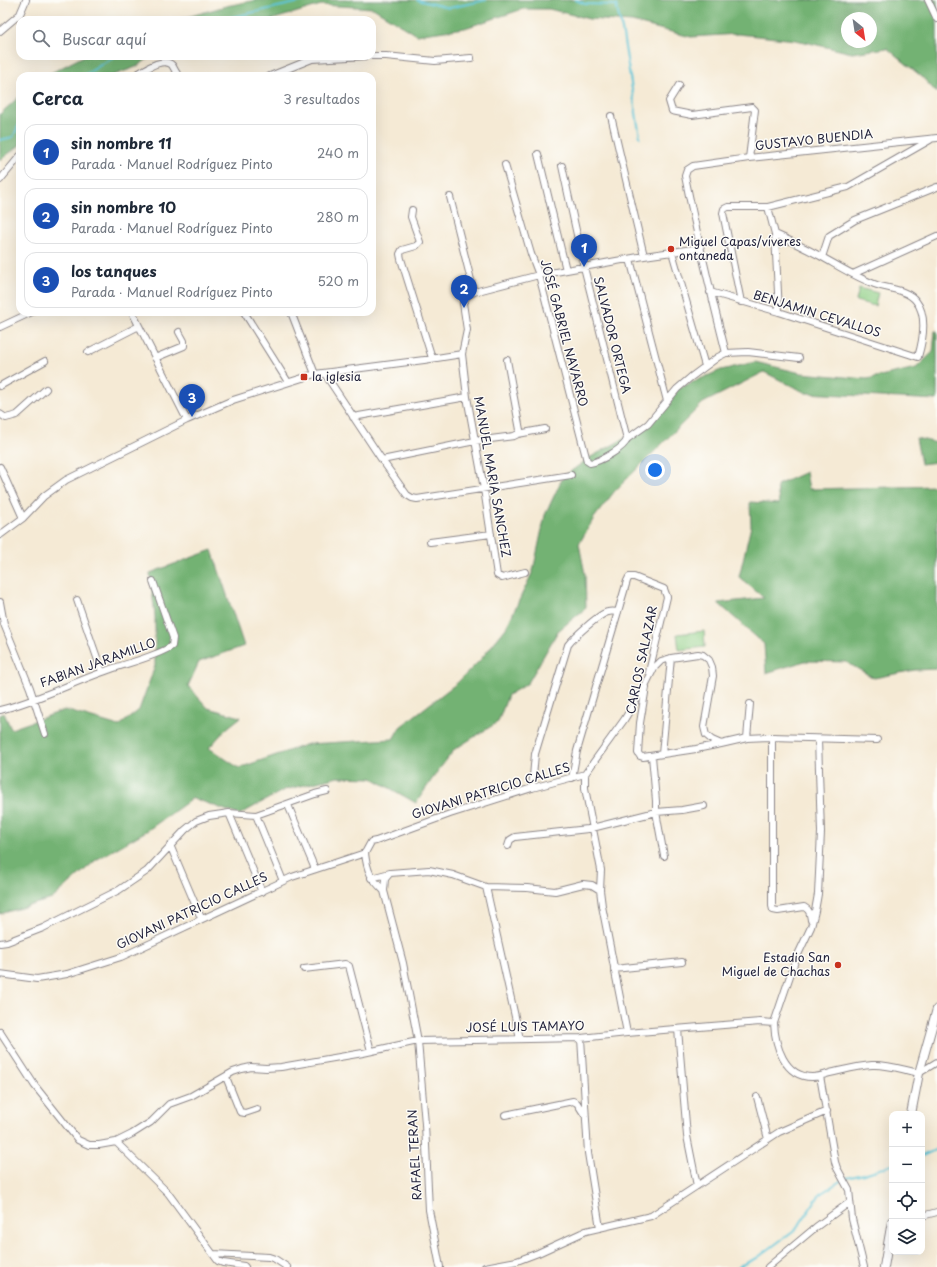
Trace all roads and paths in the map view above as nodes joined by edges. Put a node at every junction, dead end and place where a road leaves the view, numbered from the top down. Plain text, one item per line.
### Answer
1 (26, 0) edge
2 (928, 0) edge
3 (18, 16) edge
4 (16, 17) edge
5 (937, 19) edge
6 (0, 31) edge
7 (376, 56) edge
8 (471, 58) dead end
9 (310, 60) edge
10 (141, 72) edge
11 (176, 72) edge
12 (280, 72) edge
13 (679, 85) dead end
14 (611, 116) dead end
15 (934, 138) edge
16 (538, 154) dead end
17 (749, 158) junction
18 (16, 161) edge
19 (506, 165) dead end
20 (562, 166) dead end
21 (0, 180) edge
22 (937, 187) edge
23 (450, 197) dead end
24 (768, 207) junction
25 (412, 210) dead end
26 (775, 234) junction
27 (937, 236) edge
28 (700, 248) junction
29 (672, 252) junction
30 (644, 256) junction
31 (822, 256) junction
32 (630, 259) junction
33 (584, 267) junction
34 (566, 270) junction
35 (853, 274) junction
36 (539, 275) junction
37 (474, 292) junction
38 (710, 292) junction
39 (741, 302) junction
40 (779, 312) junction
41 (23, 316) edge
42 (134, 316) edge
43 (247, 316) edge
44 (293, 316) edge
45 (139, 326) junction
46 (0, 327) edge
47 (179, 332) dead end
48 (88, 352) dead end
49 (726, 353) junction
50 (462, 354) junction
51 (155, 358) junction
52 (432, 358) junction
53 (798, 358) dead end
54 (507, 360) dead end
55 (46, 361) dead end
56 (705, 366) junction
57 (315, 374) junction
58 (324, 374) junction
59 (288, 382) junction
60 (0, 386) edge
61 (46, 389) dead end
62 (468, 397) junction
63 (667, 401) junction
64 (0, 414) edge
65 (353, 418) junction
66 (187, 420) junction
67 (545, 429) dead end
68 (519, 432) junction
69 (627, 439) junction
70 (475, 441) junction
71 (382, 460) junction
72 (0, 467) edge
73 (570, 475) dead end
74 (484, 489) junction
75 (23, 518) junction
76 (491, 534) junction
77 (0, 535) edge
78 (430, 542) dead end
79 (525, 572) dead end
80 (153, 581) dead end
81 (76, 600) dead end
82 (0, 602) edge
83 (618, 612) junction
84 (671, 658) junction
85 (102, 672) junction
86 (646, 684) junction
87 (34, 699) junction
88 (750, 704) dead end
89 (0, 710) edge
90 (45, 734) dead end
91 (772, 737) junction
92 (747, 738) junction
93 (818, 739) junction
94 (877, 740) dead end
95 (721, 744) junction
96 (662, 754) junction
97 (652, 756) junction
98 (585, 774) junction
99 (572, 778) junction
100 (532, 788) junction
101 (327, 791) dead end
102 (288, 805) junction
103 (704, 806) dead end
104 (656, 812) junction
105 (229, 813) junction
106 (256, 815) junction
107 (592, 827) junction
108 (170, 845) junction
109 (508, 846) dead end
110 (365, 853) junction
111 (664, 856) dead end
112 (315, 869) junction
113 (390, 873) junction
114 (371, 878) junction
115 (283, 881) junction
116 (486, 887) junction
117 (600, 890) junction
118 (384, 891) junction
119 (262, 892) junction
120 (201, 918) junction
121 (811, 927) junction
122 (0, 943) edge
123 (682, 962) dead end
124 (304, 969) dead end
125 (614, 969) junction
126 (0, 974) edge
127 (937, 1009) edge
128 (774, 1023) junction
129 (678, 1029) junction
130 (0, 1032) edge
131 (627, 1033) junction
132 (520, 1038) junction
133 (581, 1038) junction
134 (418, 1041) junction
135 (371, 1051) junction
136 (937, 1062) edge
137 (919, 1073) junction
138 (226, 1076) junction
139 (820, 1076) junction
140 (757, 1097) dead end
141 (257, 1109) dead end
142 (827, 1111) junction
143 (912, 1111) edge
144 (505, 1115) dead end
145 (585, 1115) junction
146 (768, 1139) junction
147 (116, 1142) junction
148 (697, 1186) junction
149 (850, 1202) junction
150 (937, 1212) edge
151 (925, 1215) edge
152 (600, 1228) junction
153 (889, 1238) edge
154 (213, 1254) junction
155 (245, 1267) edge
156 (286, 1267) edge
157 (440, 1267) edge
158 (485, 1267) edge
159 (768, 1267) edge
160 (864, 1267) edge
161 (884, 1267) edge

1 - 3 street
2 - 5 street
4 - 6 street
7 - 8 street
9 - 12 street
10 - 11 street
13 - 17 street
14 - 30 street
15 - 17 street, GUSTAVO BUENDIA
15 - 24 street
16 - 34 street
17 - 28 street, GUSTAVO BUENDIA
18 - 21 street
19 - 36 street, JOSÉ GABRIEL NAVARRO
20 - 33 street, SALVADOR ORTEGA
22 - 31 street
23 - 37 street
24 - 26 street
24 - 39 street
25 - 52 street
26 - 31 street
26 - 40 street
27 - 35 street
28 - 29 street
28 - 38 street
29 - 30 street
29 - 56 street
30 - 32 street
31 - 35 street
32 - 33 street
32 - 63 street
33 - 34 street
33 - 69 street, SALVADOR ORTEGA
34 - 36 street
35 - 40 street, BENJAMIN CEVALLOS
36 - 37 street
36 - 69 street, JOSÉ GABRIEL NAVARRO
37 - 50 street, MANUEL MARIA SANCHEZ
38 - 39 street, BENJAMIN CEVALLOS
38 - 49 street
39 - 40 street, BENJAMIN CEVALLOS
41 - 46 street
42 - 45 street
43 - 59 street
44 - 57 street
45 - 48 street
45 - 51 street
47 - 51 street
49 - 53 street
49 - 56 street
50 - 52 street
50 - 62 street, MANUEL MARIA SANCHEZ
51 - 66 street
52 - 58 street
54 - 68 street
55 - 60 street
56 - 63 street
57 - 58 street
57 - 59 street
58 - 65 street
59 - 66 street
61 - 64 street
62 - 65 street
62 - 70 street, MANUEL MARIA SANCHEZ
63 - 69 street
65 - 71 street
66 - 75 street
67 - 68 street
68 - 70 street
70 - 71 street
70 - 74 street, MANUEL MARIA SANCHEZ
71 - 74 street
72 - 75 street
73 - 74 street
74 - 76 street, MANUEL MARIA SANCHEZ
75 - 77 street
76 - 78 street
76 - 79 street, MANUEL MARIA SANCHEZ
80 - 85 street, FABIAN JARAMILLO
81 - 85 street
82 - 87 street
83 - 86 street, CARLOS SALAZAR
83 - 99 street
83 - 100 street
84 - 86 street, GIOVANI PATRICIO CALLES
84 - 95 street, GIOVANI PATRICIO CALLES
84 - 96 street
85 - 87 street, FABIAN JARAMILLO
86 - 97 street, CARLOS SALAZAR
86 - 98 street, GIOVANI PATRICIO CALLES
87 - 89 street, FABIAN JARAMILLO
87 - 90 street
88 - 92 street
91 - 92 street
91 - 93 street
91 - 121 street
92 - 95 street
93 - 94 street
93 - 121 street
95 - 96 street
96 - 97 street
97 - 104 street
98 - 99 street, GIOVANI PATRICIO CALLES
98 - 107 street
99 - 100 street, GIOVANI PATRICIO CALLES
100 - 110 street, GIOVANI PATRICIO CALLES
101 - 102 street
102 - 106 street
102 - 112 street
103 - 104 street
104 - 107 street
104 - 111 street
105 - 106 street
105 - 108 street
105 - 119 street
106 - 115 street
107 - 109 street
107 - 117 street
108 - 120 street
108 - 122 street
110 - 112 street, GIOVANI PATRICIO CALLES
110 - 114 street
112 - 115 street, GIOVANI PATRICIO CALLES
113 - 114 street
113 - 116 street
113 - 118 street
114 - 118 street
115 - 119 street, GIOVANI PATRICIO CALLES
116 - 117 street
116 - 132 street
117 - 125 street
118 - 134 street, RAFAEL TERAN
119 - 120 street, GIOVANI PATRICIO CALLES
120 - 126 street, GIOVANI PATRICIO CALLES
121 - 128 street
123 - 125 street
124 - 135 street
125 - 131 street
127 - 137 street
128 - 129 street, JOSÉ LUIS TAMAYO
128 - 139 street
129 - 131 street, JOSÉ LUIS TAMAYO
129 - 148 street
130 - 147 street, JOSÉ LUIS TAMAYO
131 - 133 street, JOSÉ LUIS TAMAYO
132 - 133 street, JOSÉ LUIS TAMAYO
132 - 134 street, JOSÉ LUIS TAMAYO
133 - 145 street
134 - 135 street, JOSÉ LUIS TAMAYO
134 - 157 street, RAFAEL TERAN
135 - 138 street, JOSÉ LUIS TAMAYO
136 - 137 street
137 - 139 street
137 - 143 street
138 - 141 street
138 - 147 street, JOSÉ LUIS TAMAYO
139 - 142 street
140 - 146 street
142 - 146 street
142 - 149 street
144 - 145 street
145 - 152 street
146 - 148 street
147 - 154 street
148 - 152 street
149 - 159 street
149 - 160 street
150 - 151 street
152 - 158 street
153 - 161 street
154 - 155 street
154 - 156 street

